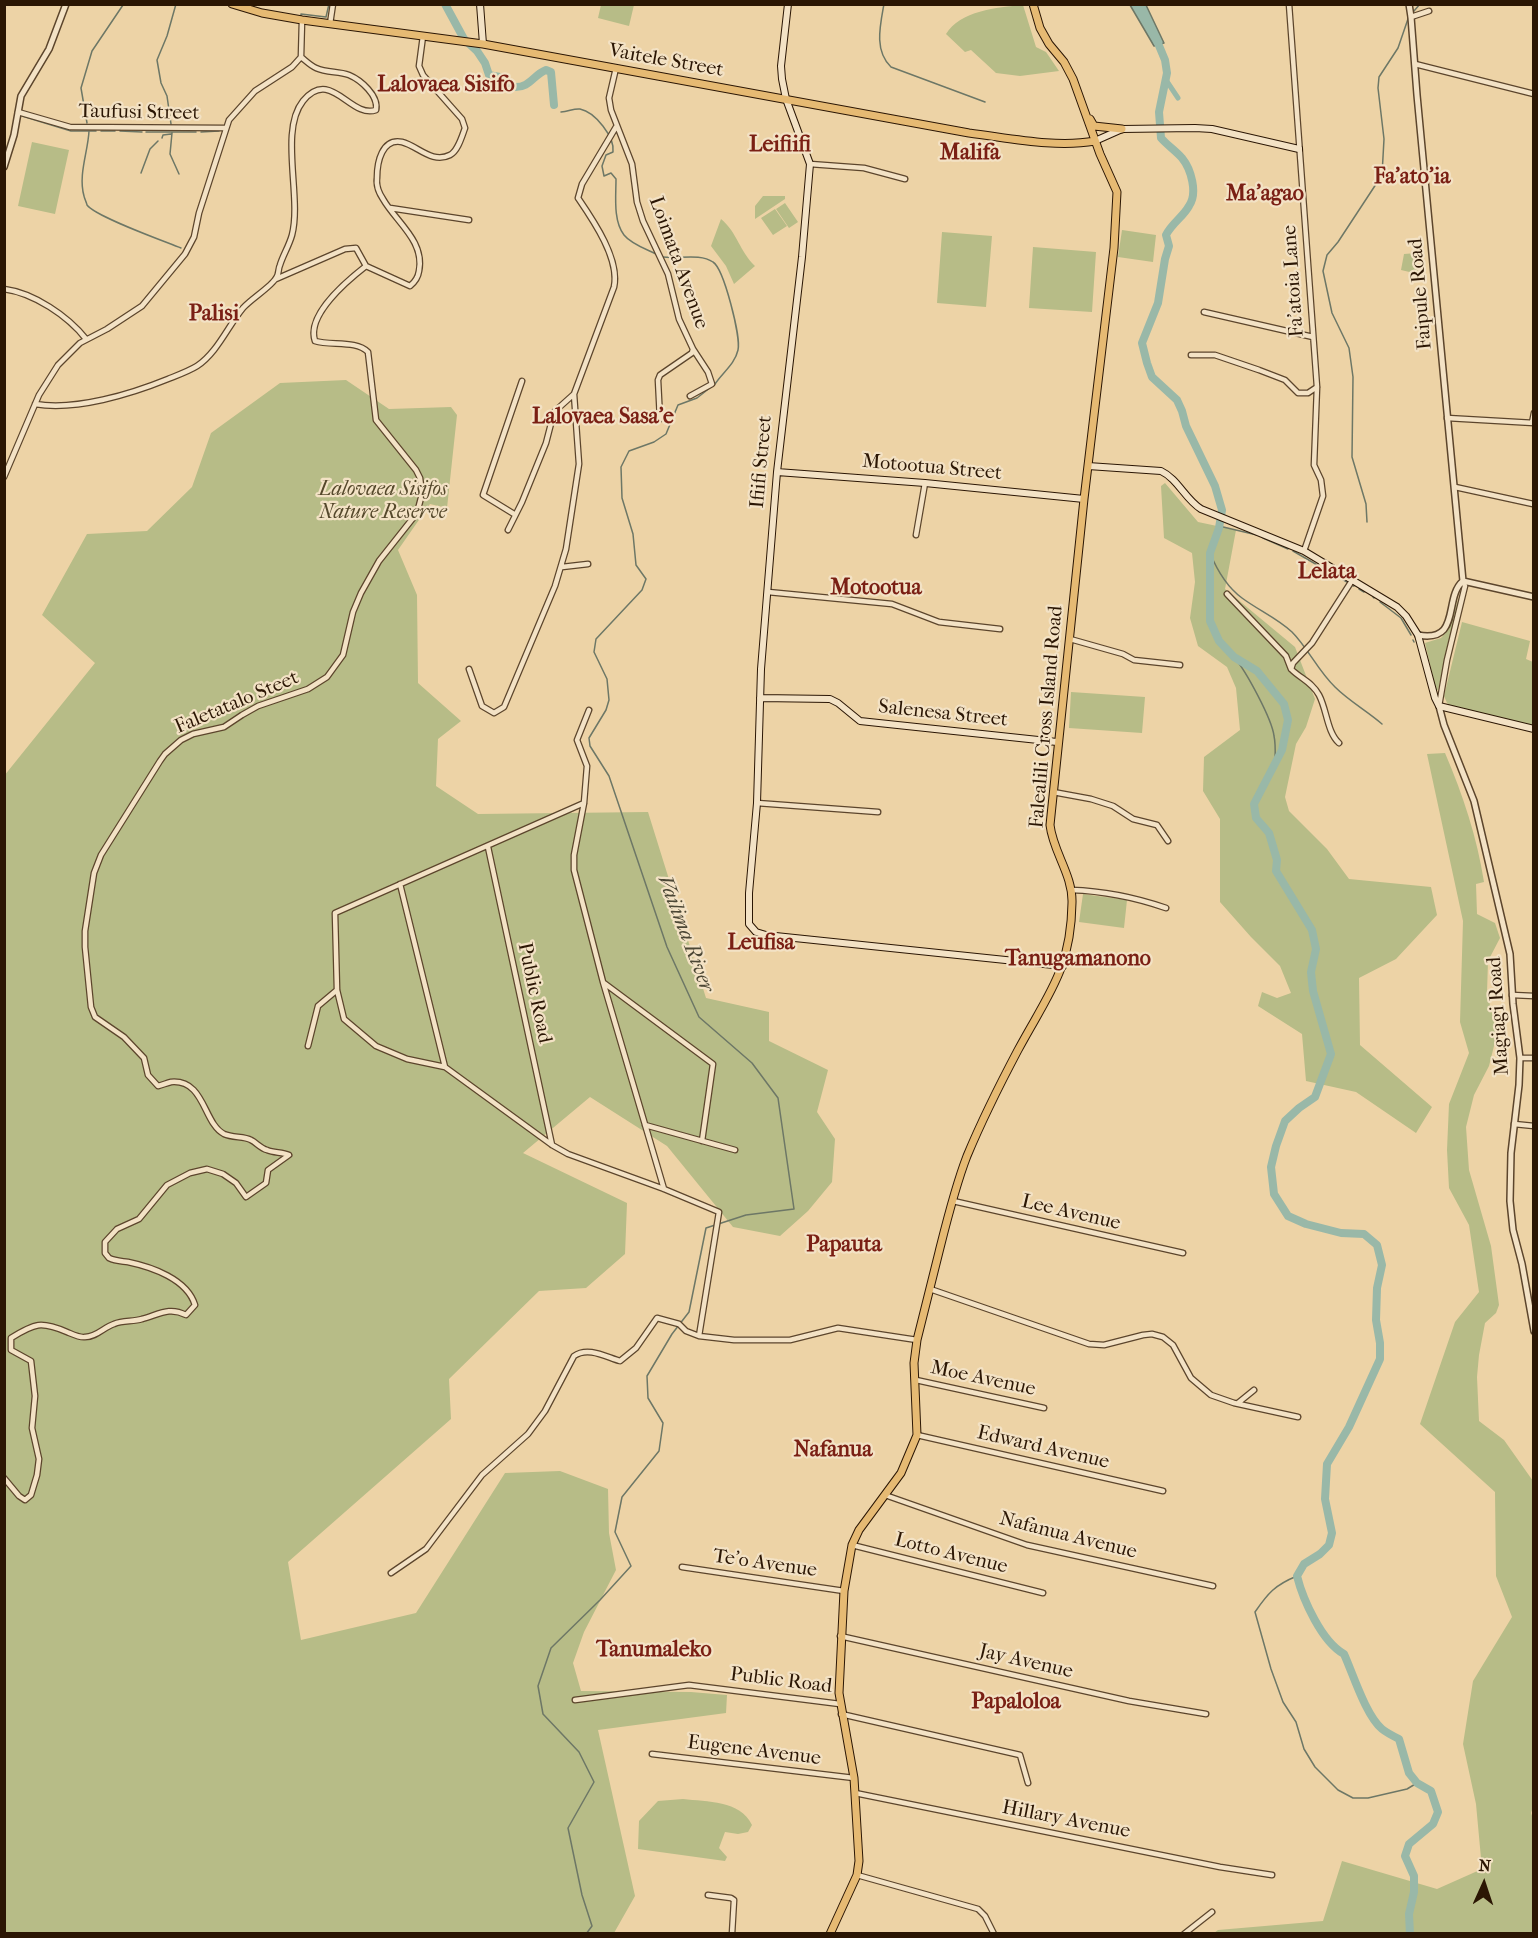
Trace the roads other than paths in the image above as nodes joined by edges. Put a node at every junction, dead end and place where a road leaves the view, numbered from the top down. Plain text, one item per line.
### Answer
1 (66, 4) edge
2 (333, 4) edge
3 (480, 4) edge
4 (788, 4) edge
5 (1033, 4) edge
6 (1289, 4) edge
7 (1409, 4) edge
8 (233, 5) edge
9 (1429, 11) dead end
10 (1412, 17) junction
11 (302, 20) junction
12 (330, 24) junction
13 (423, 36) junction
14 (482, 44) junction
15 (301, 57) junction
16 (1415, 64) junction
17 (616, 68) junction
18 (1533, 94) edge
19 (786, 99) junction
20 (18, 112) junction
21 (1086, 112) junction
22 (616, 127) junction
23 (225, 129) junction
24 (1122, 129) junction
25 (1095, 141) junction
26 (1299, 149) junction
27 (810, 164) junction
28 (4, 167) edge
29 (906, 179) dead end
30 (390, 208) junction
31 (469, 220) dead end
32 (366, 266) junction
33 (276, 279) junction
34 (4, 289) edge
35 (1204, 312) dead end
36 (1313, 337) junction
37 (86, 339) junction
38 (693, 349) junction
39 (1191, 354) dead end
40 (522, 381) dead end
41 (1317, 387) junction
42 (574, 394) junction
43 (690, 396) dead end
44 (35, 404) junction
45 (1533, 413) edge
46 (1447, 418) junction
47 (660, 419) dead end
48 (1532, 423) edge
49 (1088, 466) junction
50 (777, 472) junction
51 (4, 477) edge
52 (926, 483) junction
53 (1455, 487) junction
54 (1084, 499) junction
55 (1533, 504) edge
56 (514, 514) junction
57 (508, 530) dead end
58 (916, 534) dead end
59 (1304, 550) junction
60 (588, 564) dead end
61 (562, 567) junction
62 (1353, 579) junction
63 (1463, 581) junction
64 (768, 592) junction
65 (1227, 594) dead end
66 (1533, 597) edge
67 (1000, 629) dead end
68 (1418, 635) junction
69 (1070, 639) junction
70 (1180, 665) dead end
71 (469, 669) dead end
72 (1291, 669) junction
73 (760, 698) junction
74 (1439, 706) junction
75 (589, 710) dead end
76 (1533, 729) edge
77 (1057, 742) junction
78 (1339, 743) dead end
79 (1053, 792) junction
80 (584, 803) junction
81 (757, 803) junction
82 (878, 812) dead end
83 (1168, 841) dead end
84 (488, 848) junction
85 (400, 884) junction
86 (1071, 890) junction
87 (1166, 908) dead end
88 (1063, 966) junction
89 (603, 982) junction
90 (337, 990) junction
91 (1512, 995) junction
92 (1533, 996) edge
93 (308, 1046) dead end
94 (1520, 1058) junction
95 (1533, 1058) edge
96 (445, 1067) junction
97 (1514, 1124) junction
98 (645, 1125) junction
99 (1533, 1126) edge
100 (702, 1141) junction
101 (552, 1145) junction
102 (735, 1150) dead end
103 (664, 1189) junction
104 (953, 1201) junction
105 (1183, 1253) dead end
106 (930, 1289) junction
107 (1533, 1331) edge
108 (699, 1336) junction
109 (917, 1340) junction
110 (916, 1380) junction
111 (1254, 1390) dead end
112 (1238, 1403) junction
113 (1044, 1407) dead end
114 (1298, 1417) dead end
115 (916, 1435) junction
116 (4, 1478) edge
117 (1164, 1491) dead end
118 (885, 1495) junction
119 (852, 1545) junction
120 (682, 1567) dead end
121 (391, 1573) dead end
122 (1213, 1586) dead end
123 (844, 1591) junction
124 (1043, 1593) dead end
125 (840, 1636) junction
126 (575, 1700) dead end
127 (840, 1704) junction
128 (841, 1714) junction
129 (1206, 1714) dead end
130 (652, 1754) dead end
131 (854, 1778) junction
132 (1028, 1783) dead end
133 (855, 1793) junction
134 (857, 1875) junction
135 (1272, 1875) dead end
136 (708, 1895) dead end
137 (1212, 1912) dead end
138 (732, 1934) edge
139 (830, 1934) edge
140 (994, 1934) edge
141 (1184, 1934) edge

1 - 20 street
2 - 12 street
3 - 14 main road
4 - 19 main road, Ifiifi Street
5 - 21 main road, Falealili Cross Island Road
6 - 26 street, Fa'atoia Lane
7 - 10 street, Faipule Road
8 - 11 main road, Vaitele Street
9 - 10 street
10 - 16 street, Faipule Road
11 - 12 main road, Vaitele Street
11 - 15 street
12 - 13 main road, Vaitele Street
13 - 14 main road, Vaitele Street
13 - 30 street
14 - 17 main road, Vaitele Street
15 - 23 street
15 - 33 street
16 - 18 street
16 - 46 street, Faipule Road
17 - 19 main road, Vaitele Street
17 - 22 street, Loimata Avenue
19 - 25 main road, Vaitele Street
19 - 27 main road, Ifiifi Street
20 - 23 street, Taufusi Street
20 - 28 street
21 - 24 main road
21 - 25 main road, Falealili Cross Island Road
22 - 38 street, Loimata Avenue
22 - 42 street
23 - 37 street
24 - 25 main road
24 - 26 main road
25 - 49 main road, Falealili Cross Island Road
26 - 36 street, Fa'atoia Lane
27 - 29 street
27 - 50 main road, Ifiifi Street
30 - 31 street
30 - 32 street
32 - 33 street
32 - 116 street, Faletatalo Steet
33 - 44 street
34 - 37 street
35 - 36 street
36 - 41 street, Fa'atoia Lane
37 - 44 street
38 - 43 street
38 - 47 street, Loimata Avenue
39 - 41 street
40 - 56 street
41 - 59 street, Fa'atoia Lane
42 - 56 street
42 - 61 street
44 - 51 street
45 - 48 street
46 - 48 street
46 - 53 street, Faipule Road
49 - 54 main road, Falealili Cross Island Road
49 - 59 main road
50 - 52 main road, Motootua Street
50 - 64 main road, Ifiifi Street
52 - 54 main road, Motootua Street
52 - 58 street
53 - 55 street
53 - 63 street, Faipule Road
54 - 69 main road, Falealili Cross Island Road
56 - 57 street
59 - 62 main road
60 - 61 street
61 - 71 street
62 - 68 main road
62 - 72 street
63 - 66 street
63 - 68 street
63 - 74 street
64 - 67 street
64 - 73 main road, Ifiifi Street
65 - 72 street
68 - 74 main road
69 - 70 street
69 - 77 main road, Falealili Cross Island Road
72 - 78 street
73 - 77 main road, Salenesa Street
73 - 81 main road, Ifiifi Street
74 - 76 main road
74 - 91 street, Magiagi Road
75 - 80 street
77 - 79 main road, Falealili Cross Island Road
79 - 83 street
79 - 86 main road, Falealili Cross Island Road
80 - 84 street
80 - 89 street
81 - 82 street
81 - 88 main road, Ifiifi Street
84 - 85 street
84 - 101 street, Public Road
85 - 90 street
85 - 96 street
86 - 87 street
86 - 88 main road, Falealili Cross Island Road
88 - 104 main road, Falealili Cross Island Road
89 - 98 street
89 - 100 street
90 - 93 street
90 - 96 street
91 - 92 street
91 - 94 street, Magiagi Road
94 - 95 street
94 - 97 street, Magiagi Road
96 - 101 street
97 - 99 street
97 - 107 street, Magiagi Road
98 - 100 street
98 - 103 street
100 - 102 street
101 - 103 street
103 - 108 street
104 - 105 street, Lee Avenue
104 - 106 main road, Falealili Cross Island Road
106 - 109 main road, Falealili Cross Island Road
106 - 112 street
108 - 109 street
108 - 121 street
109 - 110 main road, Falealili Cross Island Road
110 - 113 street, Moe Avenue
110 - 115 main road, Falealili Cross Island Road
111 - 112 street
112 - 114 street
115 - 117 street, Edward Avenue
115 - 118 main road, Falealili Cross Island Road
118 - 119 main road, Falealili Cross Island Road
118 - 122 street, Nafanua Avenue
119 - 123 main road, Falealili Cross Island Road
119 - 124 street, Lotto Avenue
120 - 123 street, Te'o Avenue
123 - 125 main road, Falealili Cross Island Road
125 - 127 main road, Falealili Cross Island Road
125 - 129 street, Jay Avenue
126 - 127 street, Public Road
127 - 128 main road, Falealili Cross Island Road
128 - 131 main road, Falealili Cross Island Road
128 - 132 street
130 - 131 street, Eugene Avenue
131 - 133 main road, Falealili Cross Island Road
133 - 134 main road, Falealili Cross Island Road
133 - 135 street, Hillary Avenue
134 - 139 main road, Falealili Cross Island Road
134 - 140 street
136 - 138 street
137 - 141 street

